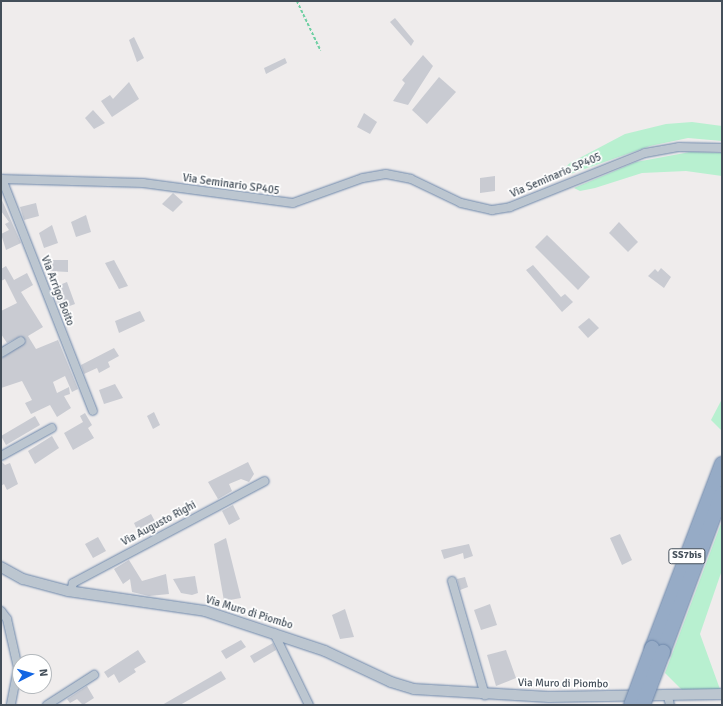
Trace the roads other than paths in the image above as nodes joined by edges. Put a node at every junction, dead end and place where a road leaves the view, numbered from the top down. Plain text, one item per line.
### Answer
1 (722, 148) edge
2 (1, 179) edge
3 (21, 341) dead end
4 (1, 353) edge
5 (93, 411) dead end
6 (52, 428) dead end
7 (1, 456) edge
8 (722, 464) edge
9 (265, 481) dead end
10 (722, 494) edge
11 (1, 567) edge
12 (452, 581) dead end
13 (71, 591) junction
14 (1, 611) edge
15 (274, 633) junction
16 (658, 650) junction
17 (94, 675) dead end
18 (722, 694) edge
19 (485, 695) junction
20 (669, 701) edge
21 (638, 702) edge
22 (11, 705) edge
23 (48, 705) edge
24 (309, 705) edge

1 - 2 street, Via Seminario SP405
2 - 5 street, Via Arrigo Boito
3 - 4 street
6 - 7 street
8 - 16 highway, SS7bis
9 - 13 street, Via Augusto Righi
10 - 16 highway, SS7bis
11 - 13 street, Via Muro di Piombo
12 - 19 street
13 - 15 street, Via Muro di Piombo
14 - 22 street
15 - 19 street, Via Muro di Piombo
15 - 24 street
16 - 21 highway, SS7bis, bridge
17 - 23 street
18 - 20 street, Via Muro di Piombo
19 - 21 street, Via Muro di Piombo
20 - 21 street, Via Muro di Piombo

